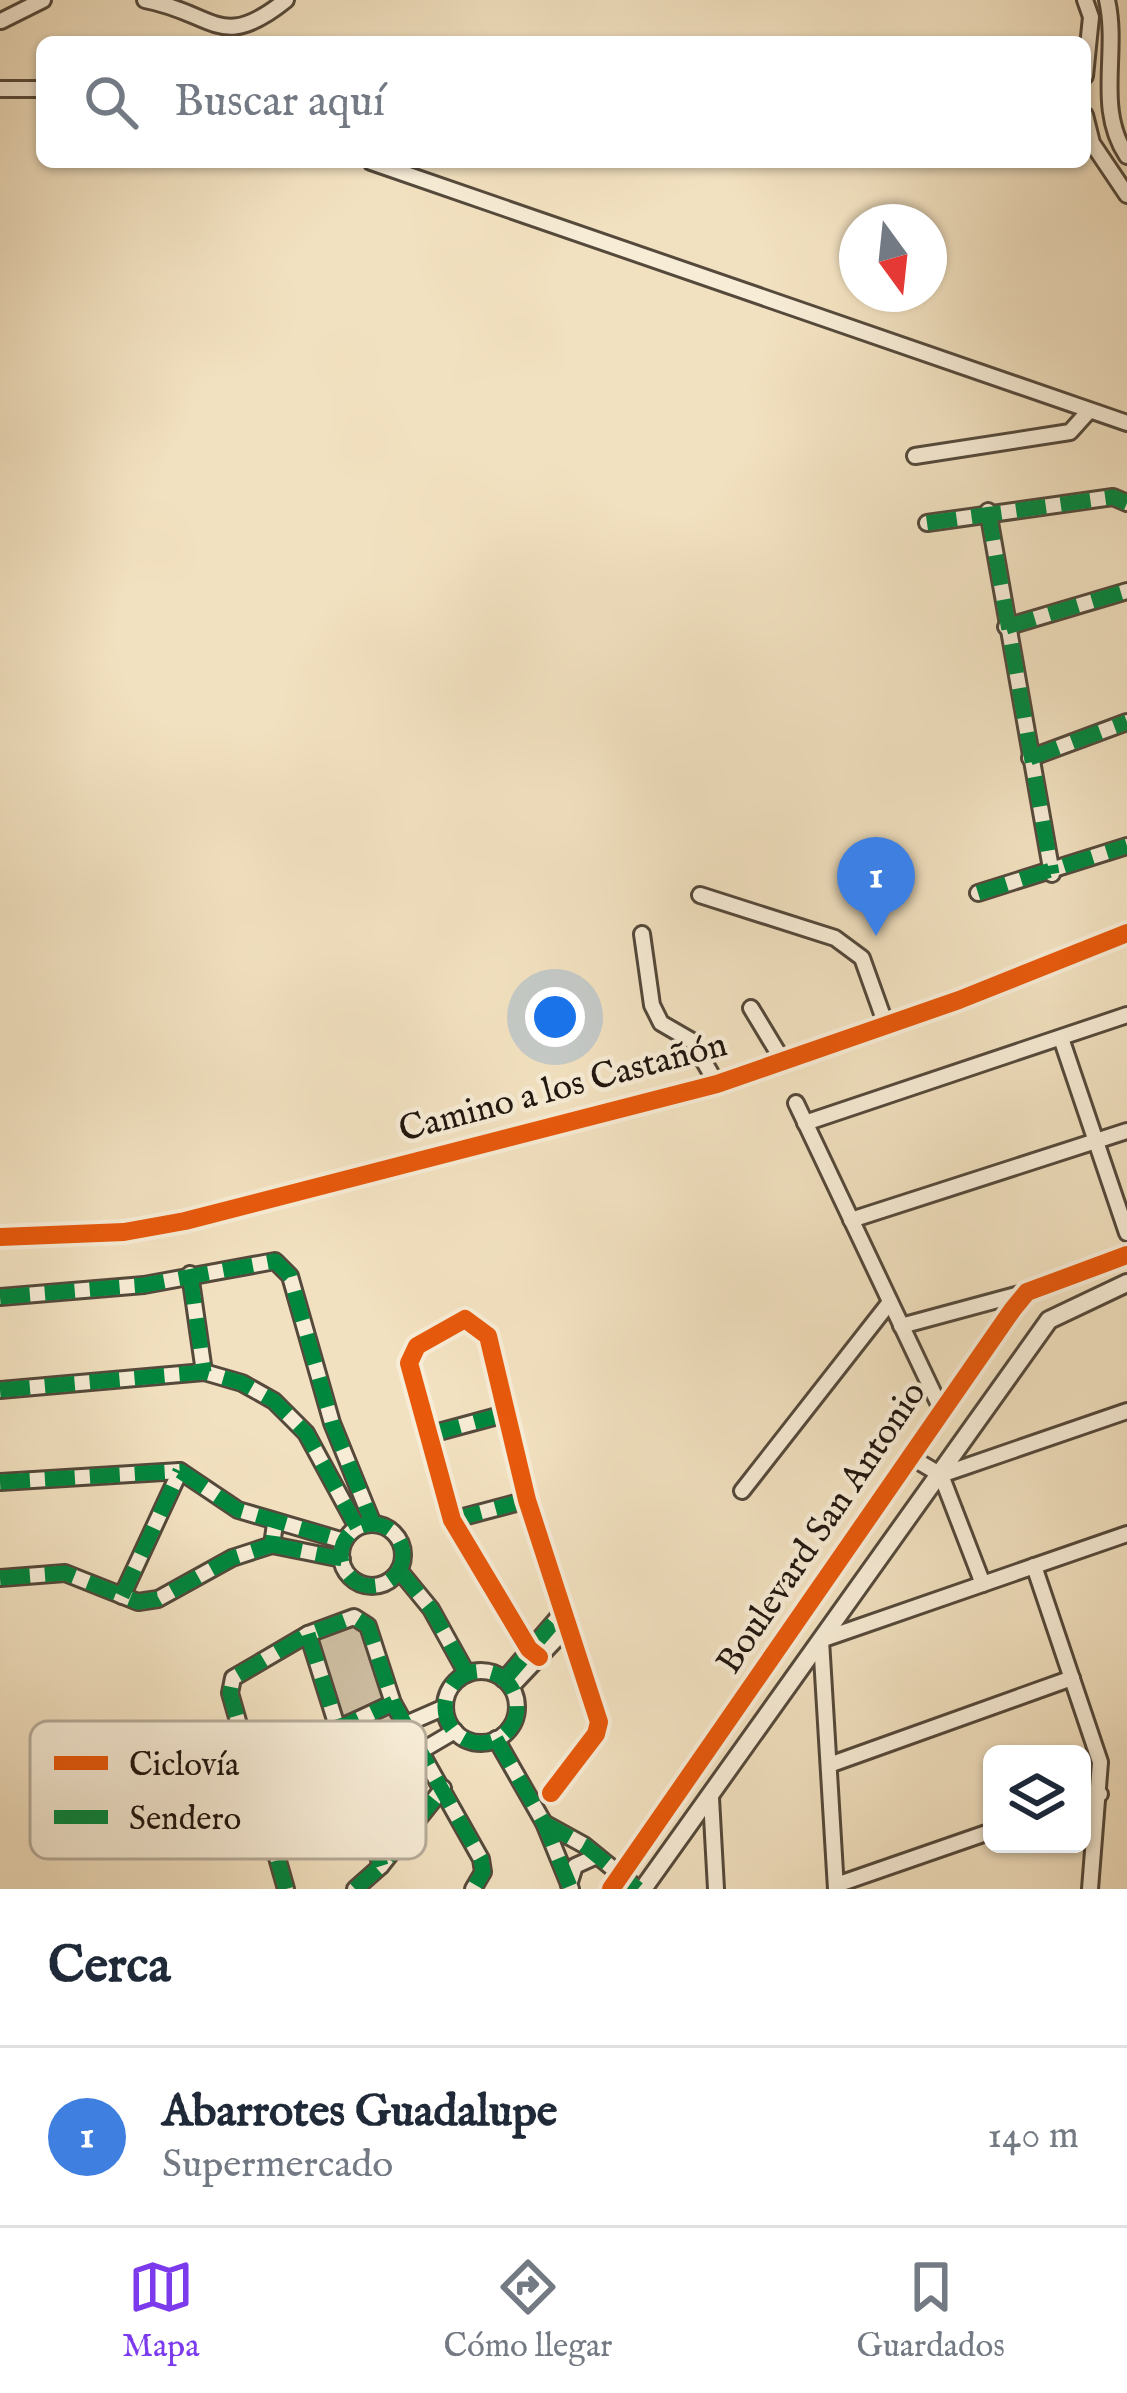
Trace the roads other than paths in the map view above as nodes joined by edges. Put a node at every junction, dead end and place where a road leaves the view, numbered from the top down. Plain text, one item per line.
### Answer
1 (44, 0) edge
2 (145, 0) edge
3 (286, 0) edge
4 (1084, 0) edge
5 (1109, 8) edge
6 (1091, 17) junction
7 (1, 22) edge
8 (1089, 36) edge
9 (0, 89) edge
10 (36, 89) edge
11 (1091, 139) edge
12 (1127, 156) edge
13 (388, 168) edge
14 (1127, 195) edge
15 (1088, 412) junction
16 (1127, 424) edge
17 (915, 456) dead end
18 (1127, 502) edge
19 (988, 512) junction
20 (927, 523) dead end
21 (1127, 591) edge
22 (1006, 627) junction
23 (1127, 722) edge
24 (1030, 758) junction
25 (1127, 846) edge
26 (1052, 874) junction
27 (978, 893) dead end
28 (700, 895) dead end
29 (1127, 933) edge
30 (642, 934) dead end
31 (751, 1008) dead end
32 (1127, 1016) edge
33 (886, 1025) junction
34 (1062, 1041) junction
35 (783, 1061) junction
36 (717, 1084) junction
37 (796, 1103) dead end
38 (805, 1123) junction
39 (1127, 1131) edge
40 (1096, 1142) junction
41 (851, 1220) junction
42 (1127, 1233) edge
43 (0, 1238) edge
44 (1127, 1255) edge
45 (190, 1274) junction
46 (1127, 1283) edge
47 (1027, 1292) junction
48 (0, 1297) edge
49 (890, 1302) junction
50 (901, 1326) junction
51 (204, 1372) junction
52 (0, 1390) edge
53 (943, 1411) junction
54 (1127, 1411) edge
55 (505, 1414) junction
56 (332, 1423) junction
57 (306, 1433) junction
58 (431, 1434) junction
59 (909, 1456) junction
60 (180, 1471) junction
61 (941, 1475) junction
62 (0, 1481) edge
63 (742, 1491) dead end
64 (526, 1500) junction
65 (452, 1520) junction
66 (275, 1524) junction
67 (365, 1525) junction
68 (1127, 1534) edge
69 (344, 1541) junction
70 (272, 1545) junction
71 (342, 1559) junction
72 (1034, 1566) junction
73 (399, 1570) junction
74 (0, 1578) edge
75 (983, 1584) junction
76 (122, 1596) junction
77 (563, 1623) junction
78 (308, 1634) junction
79 (821, 1640) junction
80 (534, 1653) junction
81 (466, 1674) junction
82 (1072, 1678) junction
83 (508, 1683) junction
84 (393, 1702) junction
85 (445, 1707) junction
86 (237, 1721) edge
87 (335, 1721) edge
88 (350, 1721) edge
89 (404, 1721) edge
90 (413, 1721) edge
91 (455, 1731) junction
92 (496, 1739) junction
93 (426, 1749) edge
94 (426, 1758) edge
95 (829, 1765) junction
96 (443, 1789) junction
97 (551, 1793) dead end
98 (1100, 1794) junction
99 (1091, 1797) edge
100 (711, 1798) junction
101 (426, 1810) edge
102 (544, 1823) junction
103 (983, 1834) edge
104 (597, 1856) junction
105 (277, 1859) edge
106 (379, 1859) edge
107 (387, 1859) edge
108 (381, 1866) junction
109 (616, 1882) edge
110 (570, 1887) edge
111 (836, 1887) edge
112 (286, 1889) edge
113 (355, 1889) edge
114 (473, 1889) edge
115 (641, 1889) edge
116 (716, 1889) edge
117 (1090, 1889) edge

1 - 7 street
2 - 3 street
4 - 6 street
5 - 6 street
5 - 12 street
6 - 8 street
9 - 10 street
11 - 14 street
13 - 15 street
15 - 16 street
15 - 17 street
18 - 19 street
19 - 20 street
19 - 22 street
21 - 22 street
22 - 24 street
23 - 24 street
24 - 26 street
25 - 26 street
26 - 27 street
28 - 33 street
29 - 33 street, Camino a los Castañón
30 - 36 street
31 - 35 street
32 - 34 street
33 - 35 street, Camino a los Castañón
34 - 38 street
34 - 40 street
35 - 36 street, Camino a los Castañón
36 - 43 street, Camino a los Castañón
37 - 38 street
38 - 41 street
39 - 40 street
40 - 41 street
40 - 42 street
41 - 49 street
44 - 47 street
45 - 48 street
45 - 51 street
45 - 56 street
46 - 61 street, Boulevard San Antonio
47 - 50 street
47 - 53 street, Boulevard San Antonio
49 - 50 street
49 - 63 street
50 - 53 street
51 - 52 street
51 - 57 street
53 - 59 street, Boulevard San Antonio
54 - 61 street
55 - 58 street
55 - 58 street
55 - 64 street
56 - 57 street
56 - 67 street
57 - 67 street
58 - 65 street
59 - 61 street
59 - 109 street, Boulevard San Antonio
60 - 62 street
60 - 66 street
60 - 76 street
61 - 75 street
61 - 79 street, Boulevard San Antonio
64 - 65 street
64 - 77 street
65 - 80 street
66 - 69 street
66 - 70 street
67 - 69 street
67 - 73 street
68 - 72 street
69 - 71 street
70 - 71 street
70 - 76 street
71 - 73 street
72 - 75 street
72 - 82 street
73 - 81 street
74 - 76 street
75 - 79 street
77 - 80 street
77 - 97 street
78 - 84 street
78 - 86 street
78 - 87 street
79 - 95 street
79 - 100 street, Boulevard San Antonio
80 - 83 street
81 - 83 street
81 - 85 street
82 - 95 street
82 - 98 street
83 - 92 street
84 - 88 street
84 - 89 street
85 - 90 street
85 - 91 street
91 - 92 street
91 - 93 street
92 - 102 street
94 - 96 street
95 - 111 street
96 - 101 street
96 - 114 street
98 - 99 street
98 - 117 street
100 - 115 street, Boulevard San Antonio
100 - 116 street
102 - 104 street
102 - 110 street
103 - 111 street
104 - 109 street
104 - 110 street
105 - 112 street
106 - 108 street
107 - 108 street
108 - 113 street
109 - 115 street

